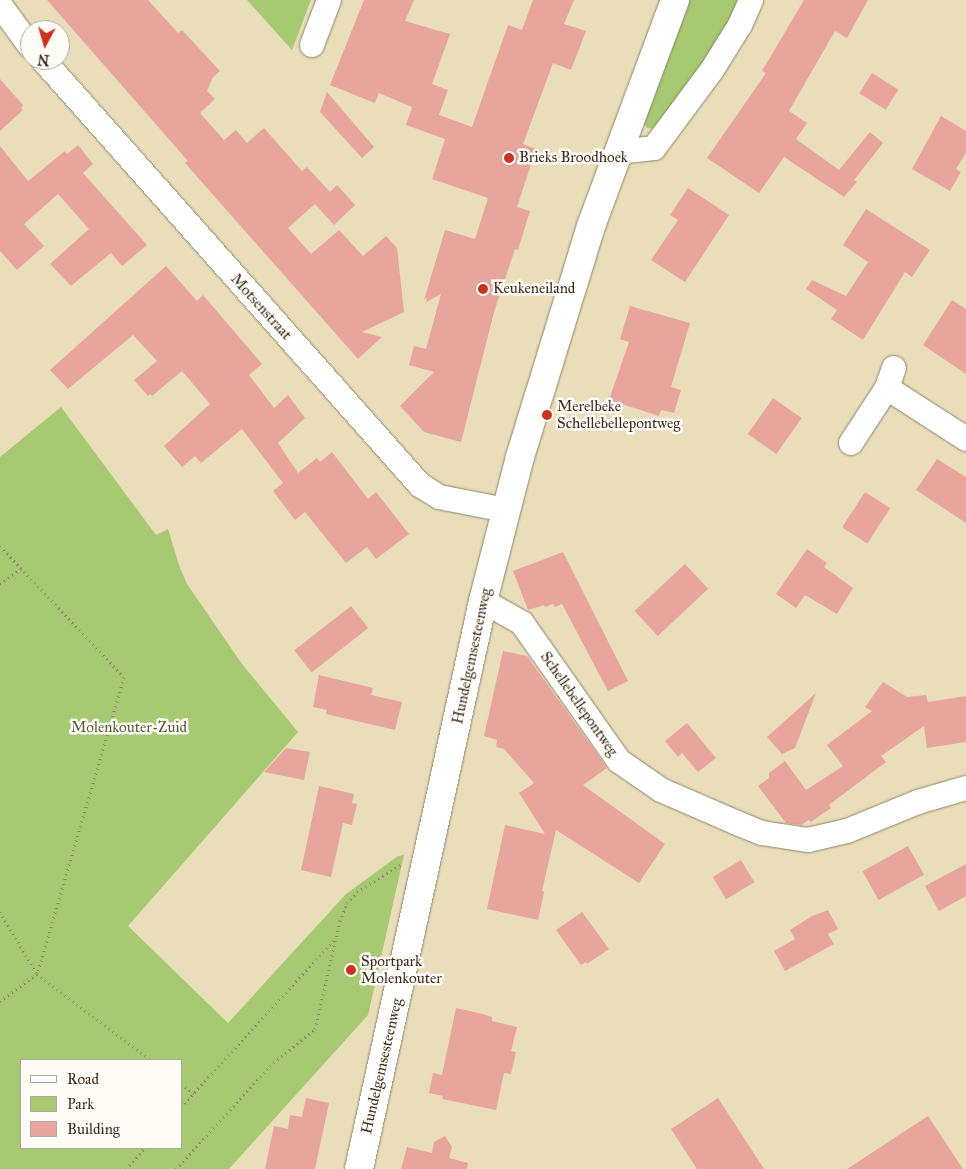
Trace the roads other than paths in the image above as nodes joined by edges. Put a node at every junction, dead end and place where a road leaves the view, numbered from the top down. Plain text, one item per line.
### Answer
1 (329, 0) edge
2 (674, 0) edge
3 (751, 0) edge
4 (0, 5) edge
5 (20, 32) edge
6 (312, 45) dead end
7 (51, 70) edge
8 (617, 152) junction
9 (966, 438) edge
10 (852, 443) dead end
11 (506, 510) junction
12 (483, 601) junction
13 (966, 788) edge
14 (359, 1169) edge

1 - 6 street
2 - 8 main road, Hundelgemsesteenweg
3 - 8 street
4 - 5 street
7 - 11 street, Motsenstraat
8 - 11 main road, Hundelgemsesteenweg
9 - 10 street
11 - 12 main road, Hundelgemsesteenweg
12 - 13 street, Schellebellepontweg
12 - 14 main road, Hundelgemsesteenweg

